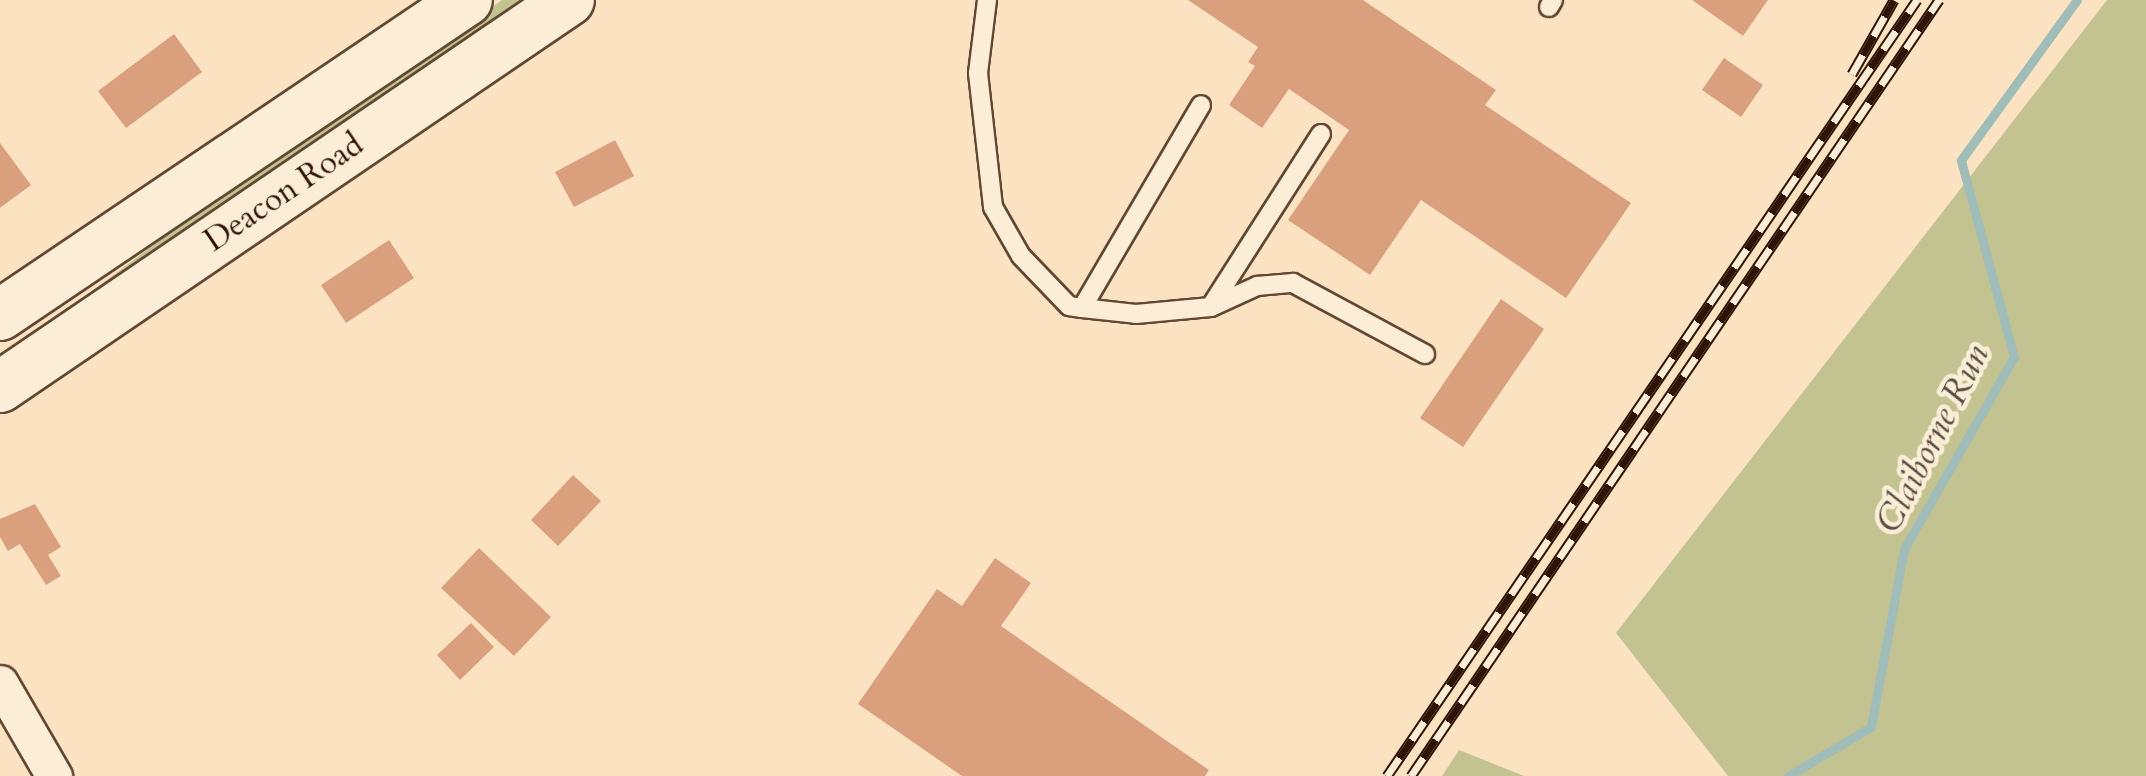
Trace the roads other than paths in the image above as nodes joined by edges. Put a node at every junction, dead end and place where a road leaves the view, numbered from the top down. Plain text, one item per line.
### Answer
1 (467, 0) edge
2 (569, 0) edge
3 (987, 0) edge
4 (1201, 105) dead end
5 (1321, 134) dead end
6 (1211, 307) junction
7 (1082, 308) junction
8 (0, 315) edge
9 (1426, 354) dead end
10 (0, 387) edge
11 (0, 683) edge
12 (54, 776) edge

1 - 8 main road, Deacon Road
2 - 10 main road, Deacon Road
3 - 7 lane
4 - 7 lane
5 - 6 lane
6 - 7 lane
6 - 9 lane
11 - 12 street

